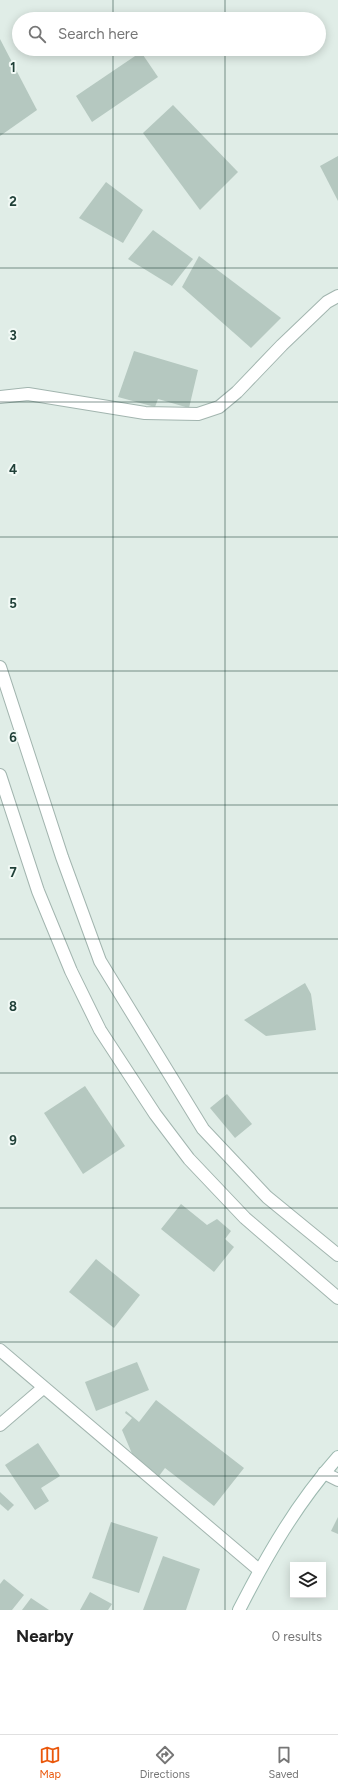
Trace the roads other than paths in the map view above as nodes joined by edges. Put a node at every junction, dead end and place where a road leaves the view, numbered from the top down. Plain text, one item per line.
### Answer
1 (338, 296) edge
2 (0, 397) edge
3 (0, 667) edge
4 (0, 775) edge
5 (338, 1255) edge
6 (338, 1298) edge
7 (0, 1350) edge
8 (43, 1388) junction
9 (0, 1424) edge
10 (338, 1457) edge
11 (324, 1473) junction
12 (338, 1480) edge
13 (259, 1570) junction
14 (239, 1610) edge

1 - 2 street
3 - 5 street
4 - 6 street
7 - 8 street
8 - 9 street
8 - 13 street
10 - 11 street
11 - 12 street
11 - 13 street
13 - 14 street

